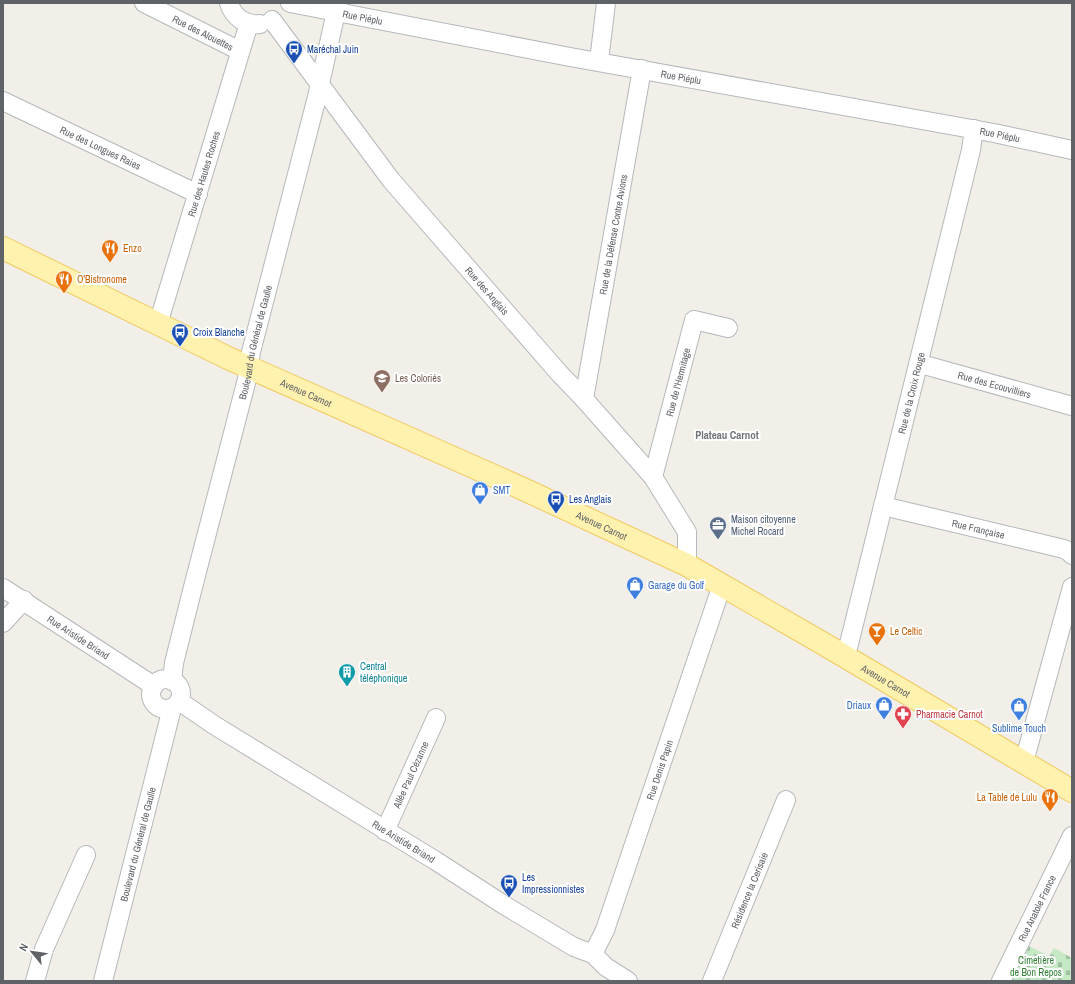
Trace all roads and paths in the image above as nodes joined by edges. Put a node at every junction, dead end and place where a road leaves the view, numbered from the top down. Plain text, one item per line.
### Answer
1 (144, 3) edge
2 (229, 3) edge
3 (284, 3) edge
4 (290, 3) edge
5 (606, 3) edge
6 (337, 7) edge
7 (272, 20) junction
8 (248, 23) junction
9 (240, 51) junction
10 (599, 61) junction
11 (642, 69) junction
12 (320, 83) junction
13 (3, 100) edge
14 (974, 129) junction
15 (1072, 150) edge
16 (198, 194) junction
17 (3, 248) edge
18 (158, 324) junction
19 (728, 328) dead end
20 (918, 365) junction
21 (248, 366) junction
22 (584, 399) junction
23 (1072, 406) edge
24 (653, 477) junction
25 (883, 506) junction
26 (1072, 555) edge
27 (687, 565) junction
28 (722, 585) junction
29 (1072, 586) edge
30 (3, 588) edge
31 (24, 600) junction
32 (3, 623) edge
33 (846, 656) junction
34 (172, 681) junction
35 (154, 686) junction
36 (175, 704) junction
37 (436, 718) dead end
38 (1024, 762) junction
39 (1072, 790) edge
40 (786, 800) dead end
41 (386, 831) junction
42 (1072, 836) edge
43 (86, 855) dead end
44 (593, 954) junction
45 (35, 981) edge
46 (103, 981) edge
47 (628, 981) edge
48 (712, 981) edge
49 (1001, 981) edge

1 - 9 street, Rue des Alouettes
2 - 8 street
3 - 7 street
4 - 6 street, Rue Piéplu
5 - 10 street
6 - 10 street, Rue Piéplu
6 - 12 street, Boulevard du Général de Gaulle
7 - 8 street
7 - 12 street, Rue des Anglais
8 - 9 street, Rue des Hautes Roches
9 - 16 street, Rue des Hautes Roches
10 - 11 street, Rue Piéplu
11 - 14 street, Rue Piéplu
11 - 22 street, Rue de la Défense Contre Avions
12 - 21 street, Boulevard du Général de Gaulle
12 - 22 street, Rue des Anglais
13 - 16 street, Rue des Longues Raies
14 - 15 street, Rue Piéplu
14 - 20 street, Rue de la Croix Rouge
16 - 18 street, Rue des Hautes Roches
17 - 18 main road, Avenue Carnot
18 - 21 main road, Avenue Carnot
19 - 24 street, Rue de l'Hermitage
20 - 23 street, Rue des Ecouvilliers
20 - 25 street, Rue de la Croix Rouge
21 - 27 main road, Avenue Carnot
21 - 34 street, Boulevard du Général de Gaulle
22 - 24 street, Rue des Anglais
24 - 27 street, Rue des Anglais
25 - 26 street, Rue Française
25 - 33 street, Rue de la Croix Rouge
27 - 28 main road, Avenue Carnot
28 - 33 main road, Avenue Carnot
28 - 44 street, Rue Denis Papin
29 - 38 street
30 - 31 street, Rue Aristide Briand
31 - 32 street
31 - 35 street, Rue Aristide Briand
33 - 38 main road, Avenue Carnot
34 - 35 street
34 - 36 street
35 - 36 street
36 - 41 street, Rue Aristide Briand
36 - 46 street, Boulevard du Général de Gaulle
37 - 41 street, Allée Paul Cézanne
38 - 39 main road, Avenue Carnot
40 - 48 street, Résidence la Cerisaie
41 - 44 street, Rue Aristide Briand
42 - 49 street, Rue Anatole France
43 - 45 street
44 - 47 street, Rue Aristide Briand

